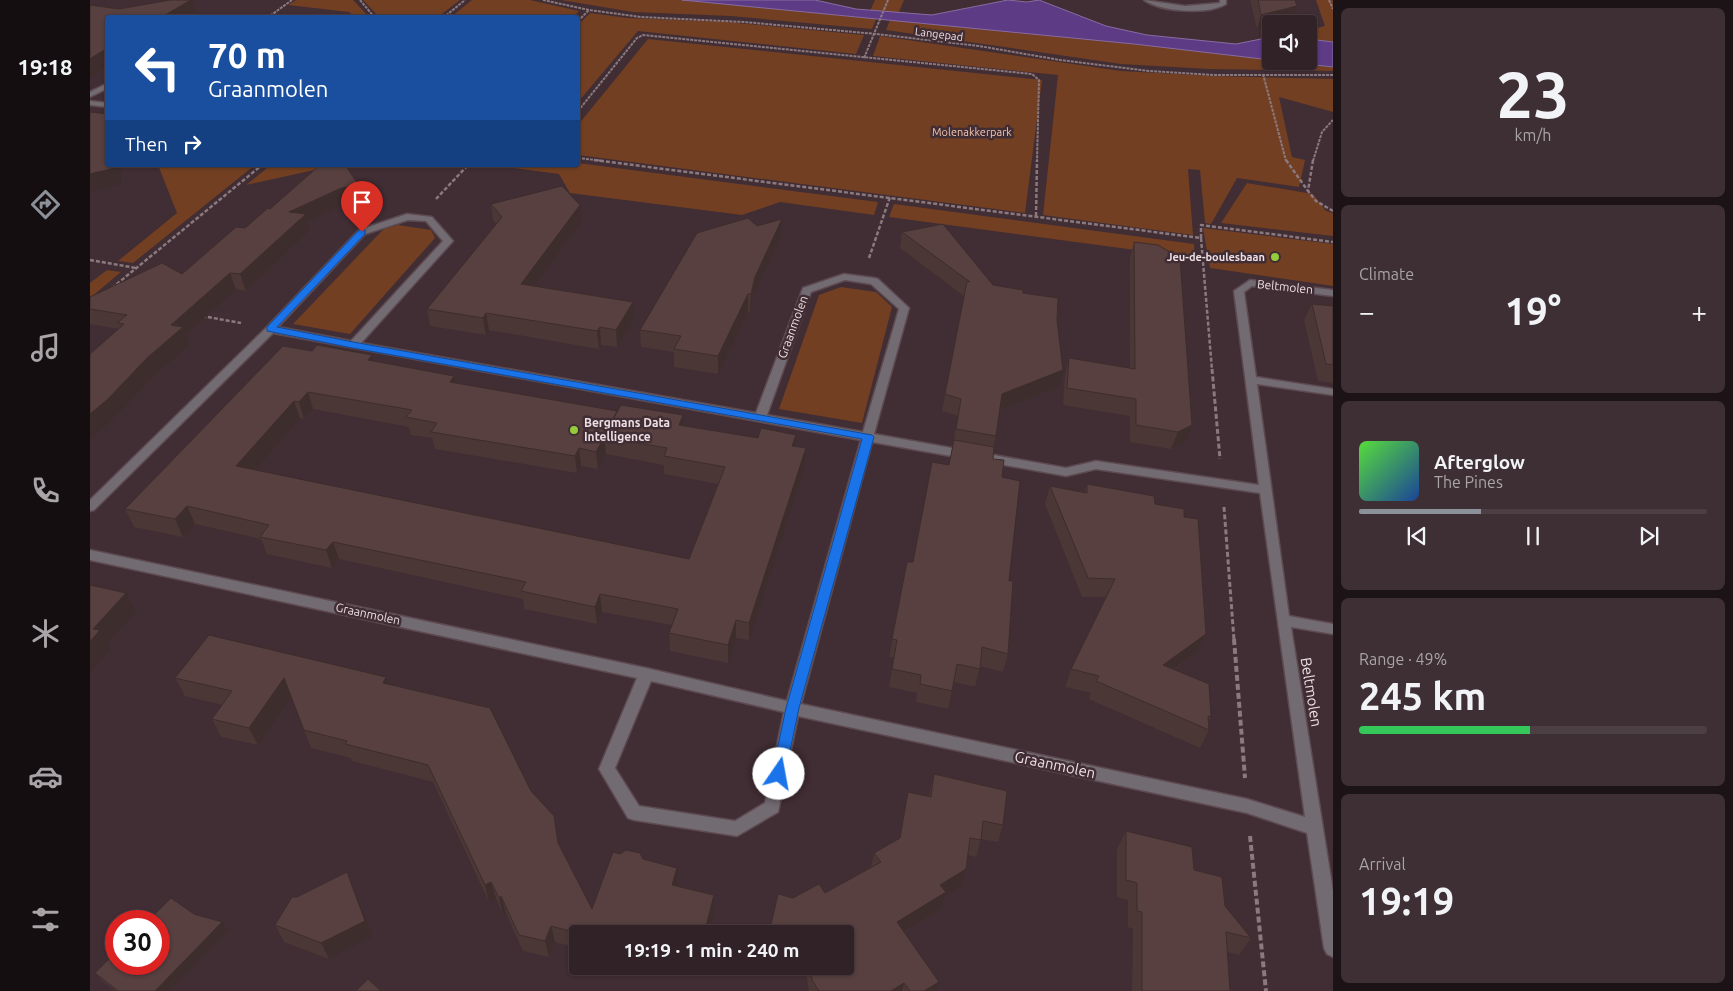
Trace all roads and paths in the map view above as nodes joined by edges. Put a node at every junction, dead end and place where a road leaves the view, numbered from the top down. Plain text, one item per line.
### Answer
1 (292, 0) edge
2 (360, 0) edge
3 (465, 0) edge
4 (543, 0) edge
5 (888, 0) edge
6 (1147, 0) edge
7 (1223, 0) edge
8 (1330, 0) edge
9 (1333, 9) edge
10 (589, 10) junction
11 (271, 15) edge
12 (372, 15) edge
13 (447, 15) edge
14 (580, 19) edge
15 (876, 34) junction
16 (864, 58) junction
17 (1263, 74) junction
18 (1333, 75) edge
19 (105, 86) edge
20 (90, 95) edge
21 (90, 103) edge
22 (105, 105) edge
23 (580, 109) edge
24 (1333, 120) edge
25 (580, 158) edge
26 (260, 167) edge
27 (466, 167) edge
28 (1308, 191) junction
29 (890, 197) junction
30 (1333, 211) edge
31 (1036, 216) junction
32 (418, 218) junction
33 (1201, 238) junction
34 (1333, 242) edge
35 (90, 260) edge
36 (136, 268) junction
37 (862, 280) junction
38 (107, 292) edge
39 (1333, 293) edge
40 (195, 315) edge
41 (271, 329) junction
42 (353, 345) junction
43 (1252, 380) junction
44 (1333, 392) edge
45 (760, 419) junction
46 (868, 437) junction
47 (1222, 484) junction
48 (1267, 490) junction
49 (90, 507) edge
50 (90, 555) edge
51 (1283, 620) junction
52 (1333, 629) edge
53 (646, 674) junction
54 (792, 708) junction
55 (1247, 806) junction
56 (1316, 828) junction
57 (1333, 948) edge
58 (1266, 991) edge

1 - 11 path
2 - 12 path
3 - 13 path
4 - 10 path, Langepad
5 - 15 path
6 - 7 street
8 - 9 path
10 - 14 path
10 - 15 path, Langepad
15 - 16 path
15 - 17 path, Langepad
16 - 23 path
16 - 31 path
17 - 18 path, Langepad
17 - 28 path
19 - 20 street
21 - 22 street
24 - 28 path
25 - 29 path
26 - 36 path
27 - 32 path
28 - 30 path
29 - 31 path
29 - 37 path
31 - 33 path
32 - 41 street
32 - 42 street
33 - 34 path
33 - 47 path
35 - 36 path
36 - 38 path
37 - 45 street, Graanmolen
37 - 46 street, Graanmolen
39 - 43 street, Beltmolen
40 - 41 path
41 - 42 street
41 - 49 street
42 - 45 street
43 - 44 street
43 - 48 street, Beltmolen
45 - 46 street
46 - 47 street
46 - 54 street, Graanmolen
47 - 48 street
47 - 55 path
48 - 51 street, Beltmolen
50 - 53 street, Graanmolen
51 - 52 street
51 - 56 street, Beltmolen
53 - 54 street, Graanmolen
53 - 54 street, Graanmolen
54 - 55 street, Graanmolen
55 - 56 street, Graanmolen
55 - 58 path
56 - 57 street, Beltmolen

